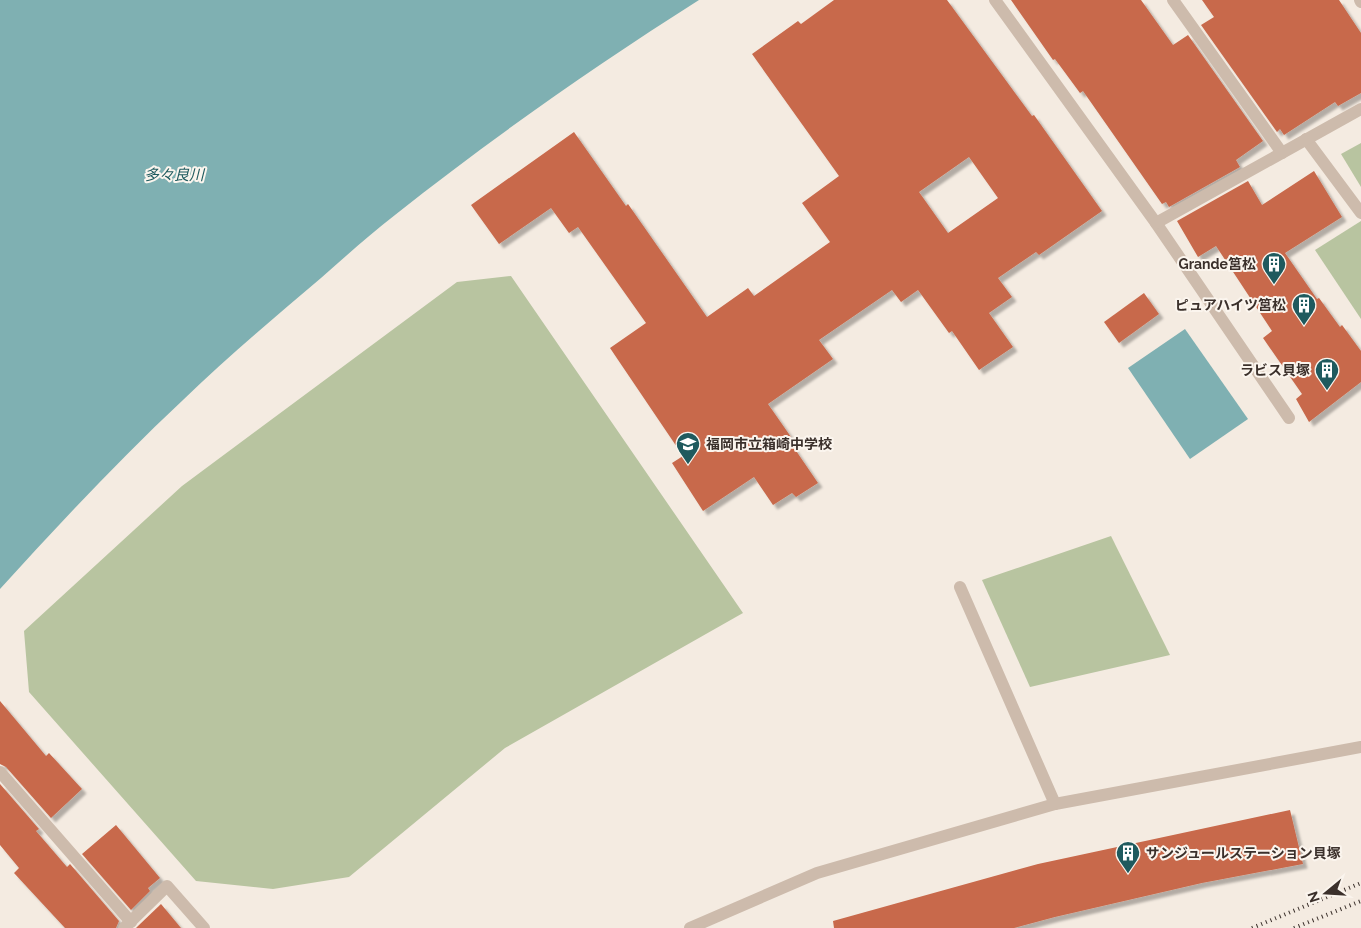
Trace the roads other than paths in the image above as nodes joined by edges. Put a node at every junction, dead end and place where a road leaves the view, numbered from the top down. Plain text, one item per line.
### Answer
1 (995, 0) edge
2 (1173, 0) edge
3 (1361, 108) edge
4 (1306, 139) junction
5 (1282, 153) junction
6 (1361, 213) edge
7 (1156, 223) junction
8 (1289, 418) dead end
9 (960, 587) dead end
10 (1361, 747) edge
11 (0, 772) edge
12 (1054, 804) junction
13 (127, 925) edge
14 (204, 928) edge
15 (690, 928) edge

1 - 7 street
2 - 5 street
3 - 4 street
4 - 5 street
4 - 6 street
5 - 7 street
7 - 8 street
9 - 12 street
10 - 12 street
11 - 13 street
12 - 15 street
13 - 14 street

